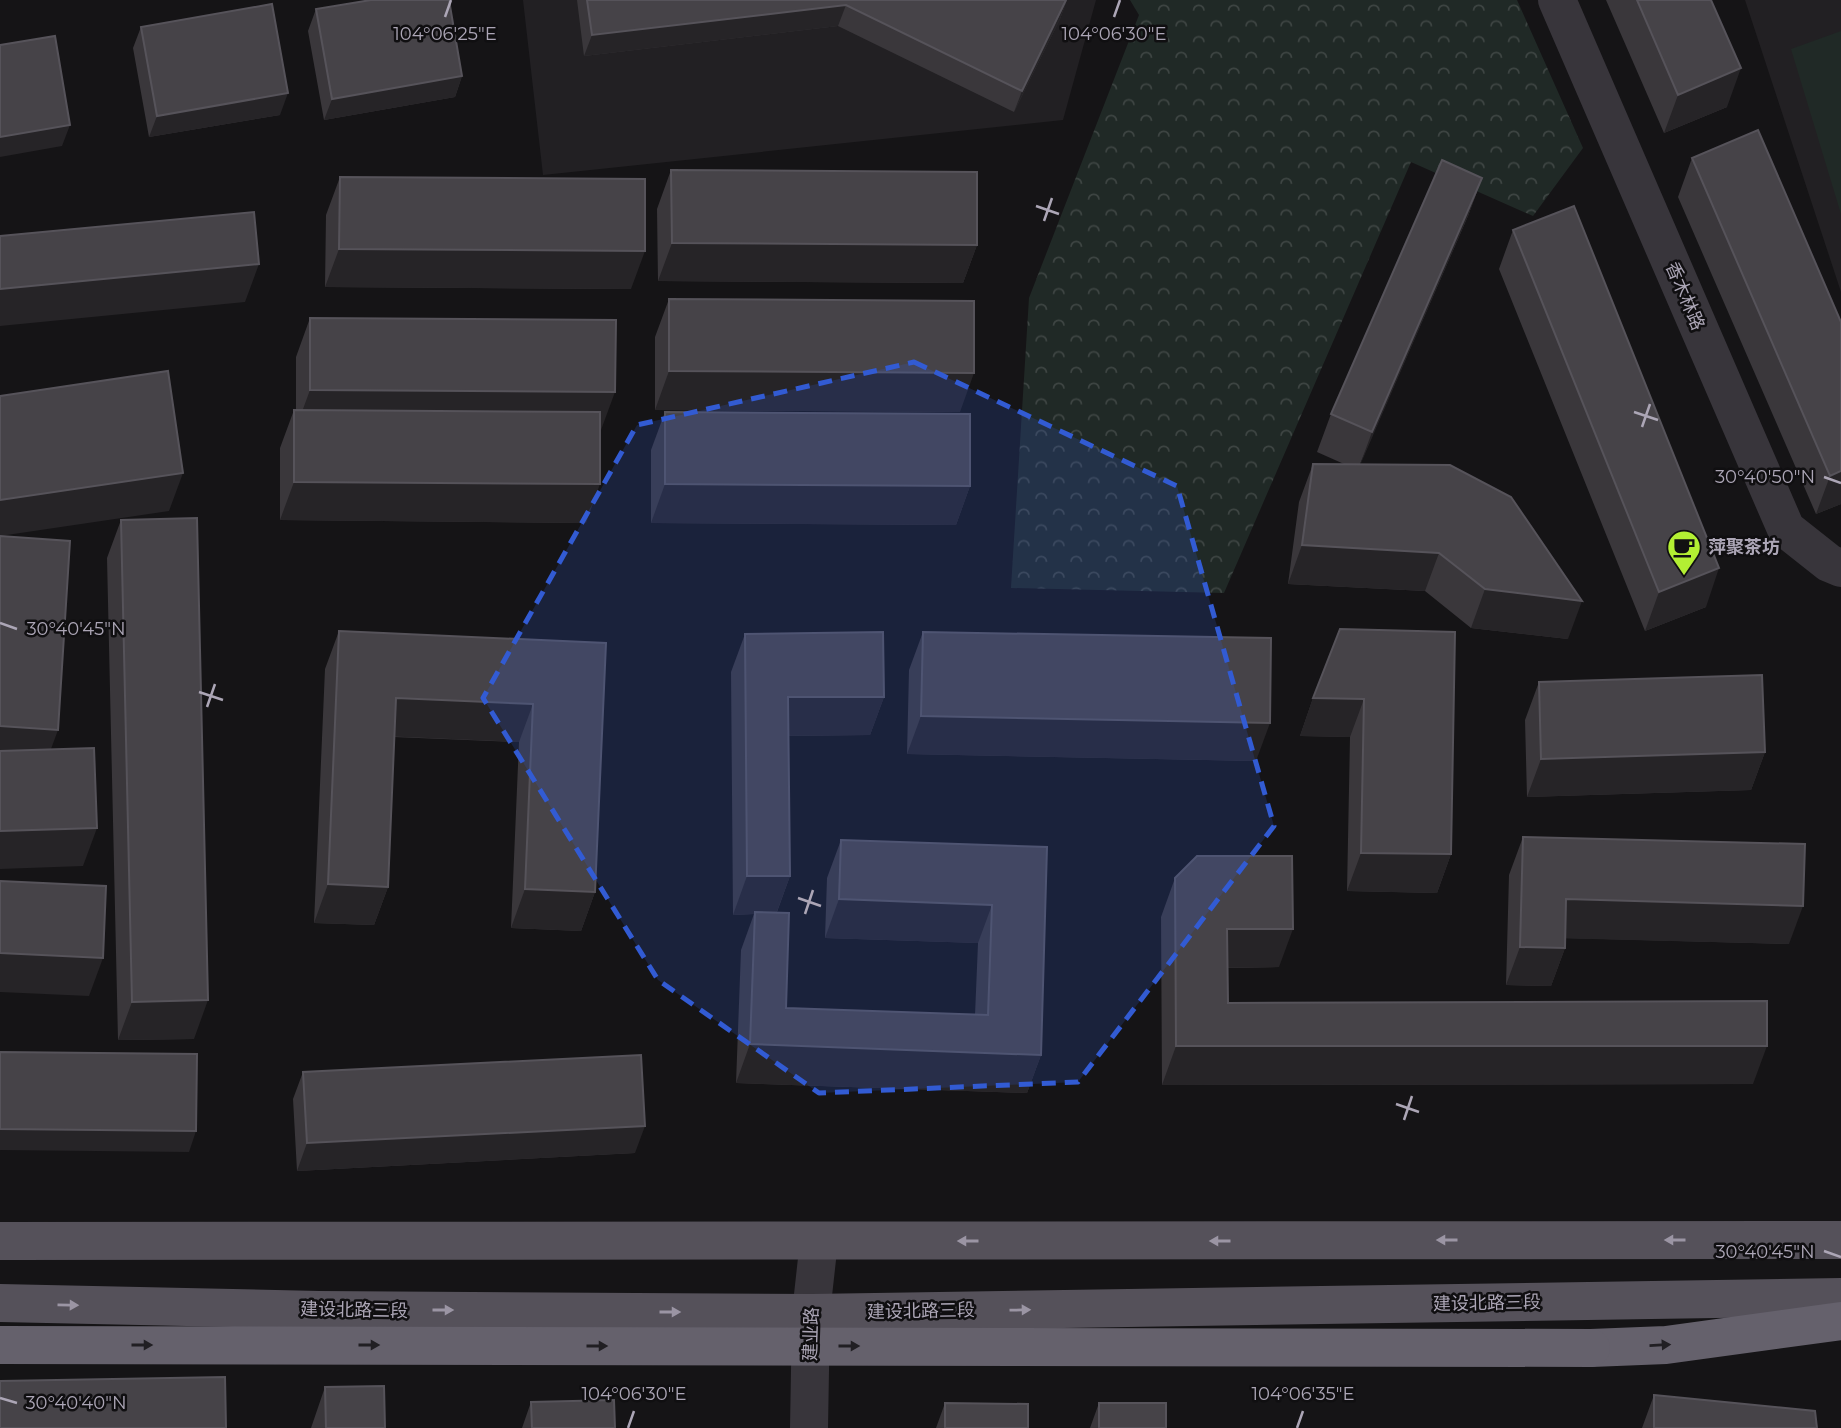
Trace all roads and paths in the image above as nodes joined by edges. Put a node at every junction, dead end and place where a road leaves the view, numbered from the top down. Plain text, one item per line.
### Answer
1 (1557, 0) edge
2 (1841, 568) edge
3 (1841, 1240) edge
4 (0, 1241) edge
5 (819, 1241) junction
6 (1841, 1297) edge
7 (0, 1303) edge
8 (811, 1313) junction
9 (1841, 1321) edge
10 (0, 1345) edge
11 (809, 1428) edge

1 - 2 street, 香木林路
3 -> 5 main road
4 - 5 main road
5 - 8 street, 建业路
8 -> 6 main road, 建设北路三段
7 -> 8 main road, 建设北路三段
8 - 11 street, 建业路
10 -> 9 highway, bridge

